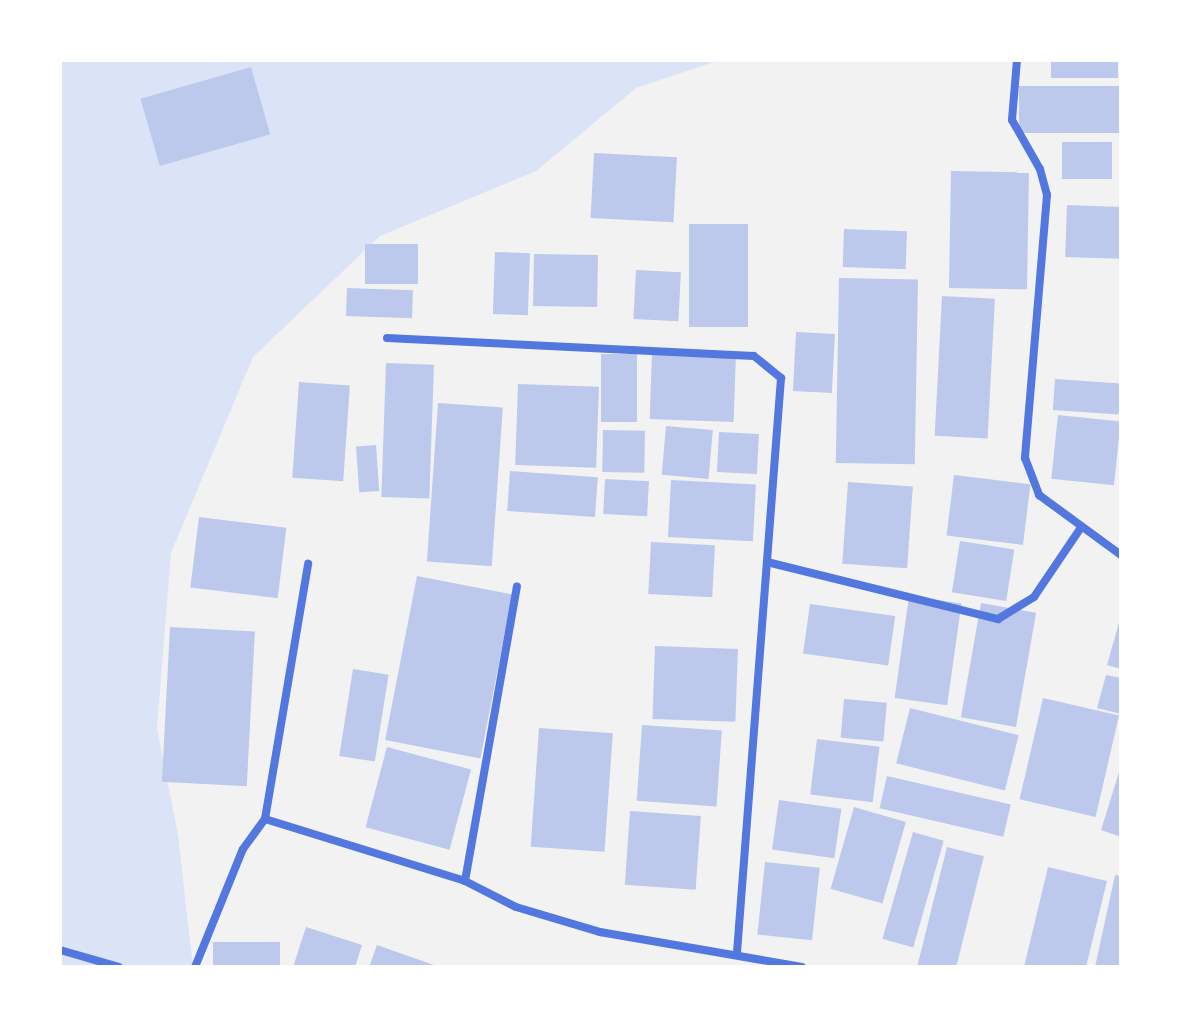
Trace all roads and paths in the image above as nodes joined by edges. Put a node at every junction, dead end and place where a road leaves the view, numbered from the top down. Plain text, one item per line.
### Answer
1 (1017, 60) edge
2 (387, 338) dead end
3 (1080, 529) junction
4 (1121, 555) edge
5 (767, 562) junction
6 (308, 564) dead end
7 (517, 587) dead end
8 (265, 819) junction
9 (465, 881) junction
10 (60, 950) edge
11 (737, 953) junction
12 (119, 967) edge
13 (195, 967) edge
14 (802, 967) edge

1 - 3 street
2 - 5 street
3 - 4 street
3 - 5 street
5 - 11 street
6 - 8 street
7 - 9 street
8 - 9 street
8 - 13 street
9 - 11 street
10 - 12 street
11 - 14 street

